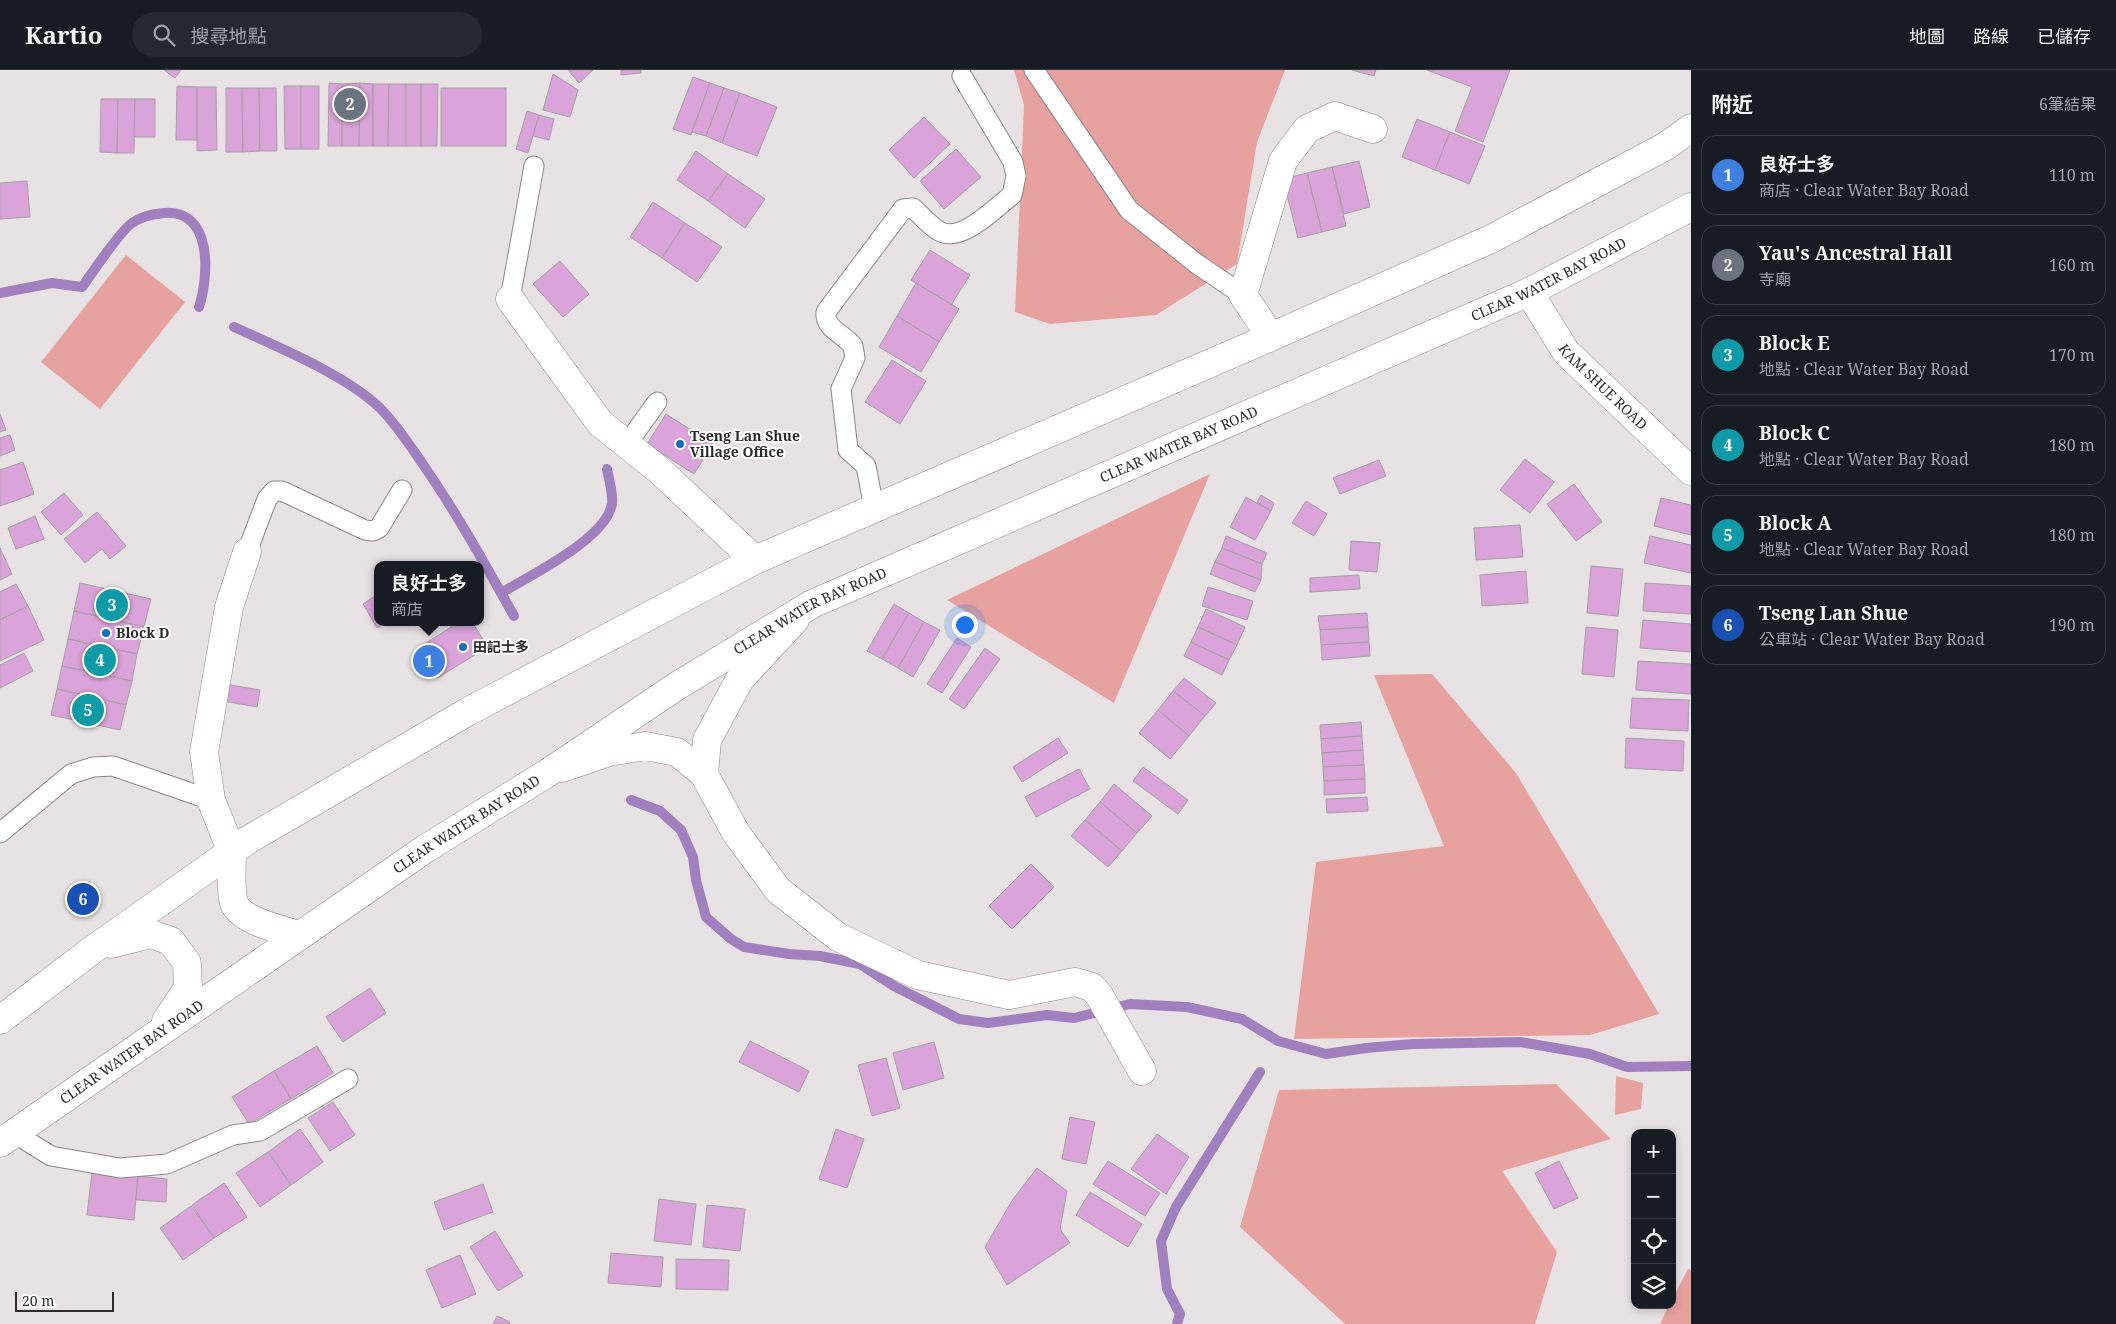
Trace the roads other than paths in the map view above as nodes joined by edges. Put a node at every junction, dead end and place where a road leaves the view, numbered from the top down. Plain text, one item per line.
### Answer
1 (1034, 70) edge
2 (962, 76) dead end
3 (1691, 128) edge
4 (1374, 129) dead end
5 (534, 166) dead end
6 (1691, 207) edge
7 (1529, 292) junction
8 (1243, 295) junction
9 (510, 299) joint
10 (1271, 337) junction
11 (657, 402) dead end
12 (627, 444) junction
13 (1691, 471) edge
14 (402, 490) dead end
15 (874, 508) junction
16 (247, 552) joint
17 (755, 560) junction
18 (812, 604) junction
19 (546, 774) junction
20 (704, 774) junction
21 (211, 800) junction
22 (0, 833) edge
23 (232, 852) junction
24 (299, 935) junction
25 (95, 948) junction
26 (0, 1020) edge
27 (160, 1030) junction
28 (1142, 1071) dead end
29 (348, 1079) dead end
30 (7, 1138) edge

1 - 8 lane
2 - 15 lane
3 - 10 main road
4 - 8 main road
5 - 9 lane
6 - 7 main road, CLEAR WATER BAY ROAD
7 - 13 main road, KAM SHUE ROAD
7 - 18 main road, CLEAR WATER BAY ROAD
8 - 10 main road
9 - 12 main road
10 - 15 main road
11 - 12 lane
12 - 17 main road
14 - 16 lane
15 - 17 main road
16 - 21 main road
17 - 23 main road
18 - 19 main road, CLEAR WATER BAY ROAD
18 - 20 main road
19 - 20 main road
19 - 24 main road, CLEAR WATER BAY ROAD
20 - 28 main road
21 - 22 lane
21 - 23 main road
23 - 24 main road
23 - 25 main road
24 - 27 main road, CLEAR WATER BAY ROAD
25 - 26 main road
25 - 27 main road
27 - 30 main road, CLEAR WATER BAY ROAD
29 - 30 lane

